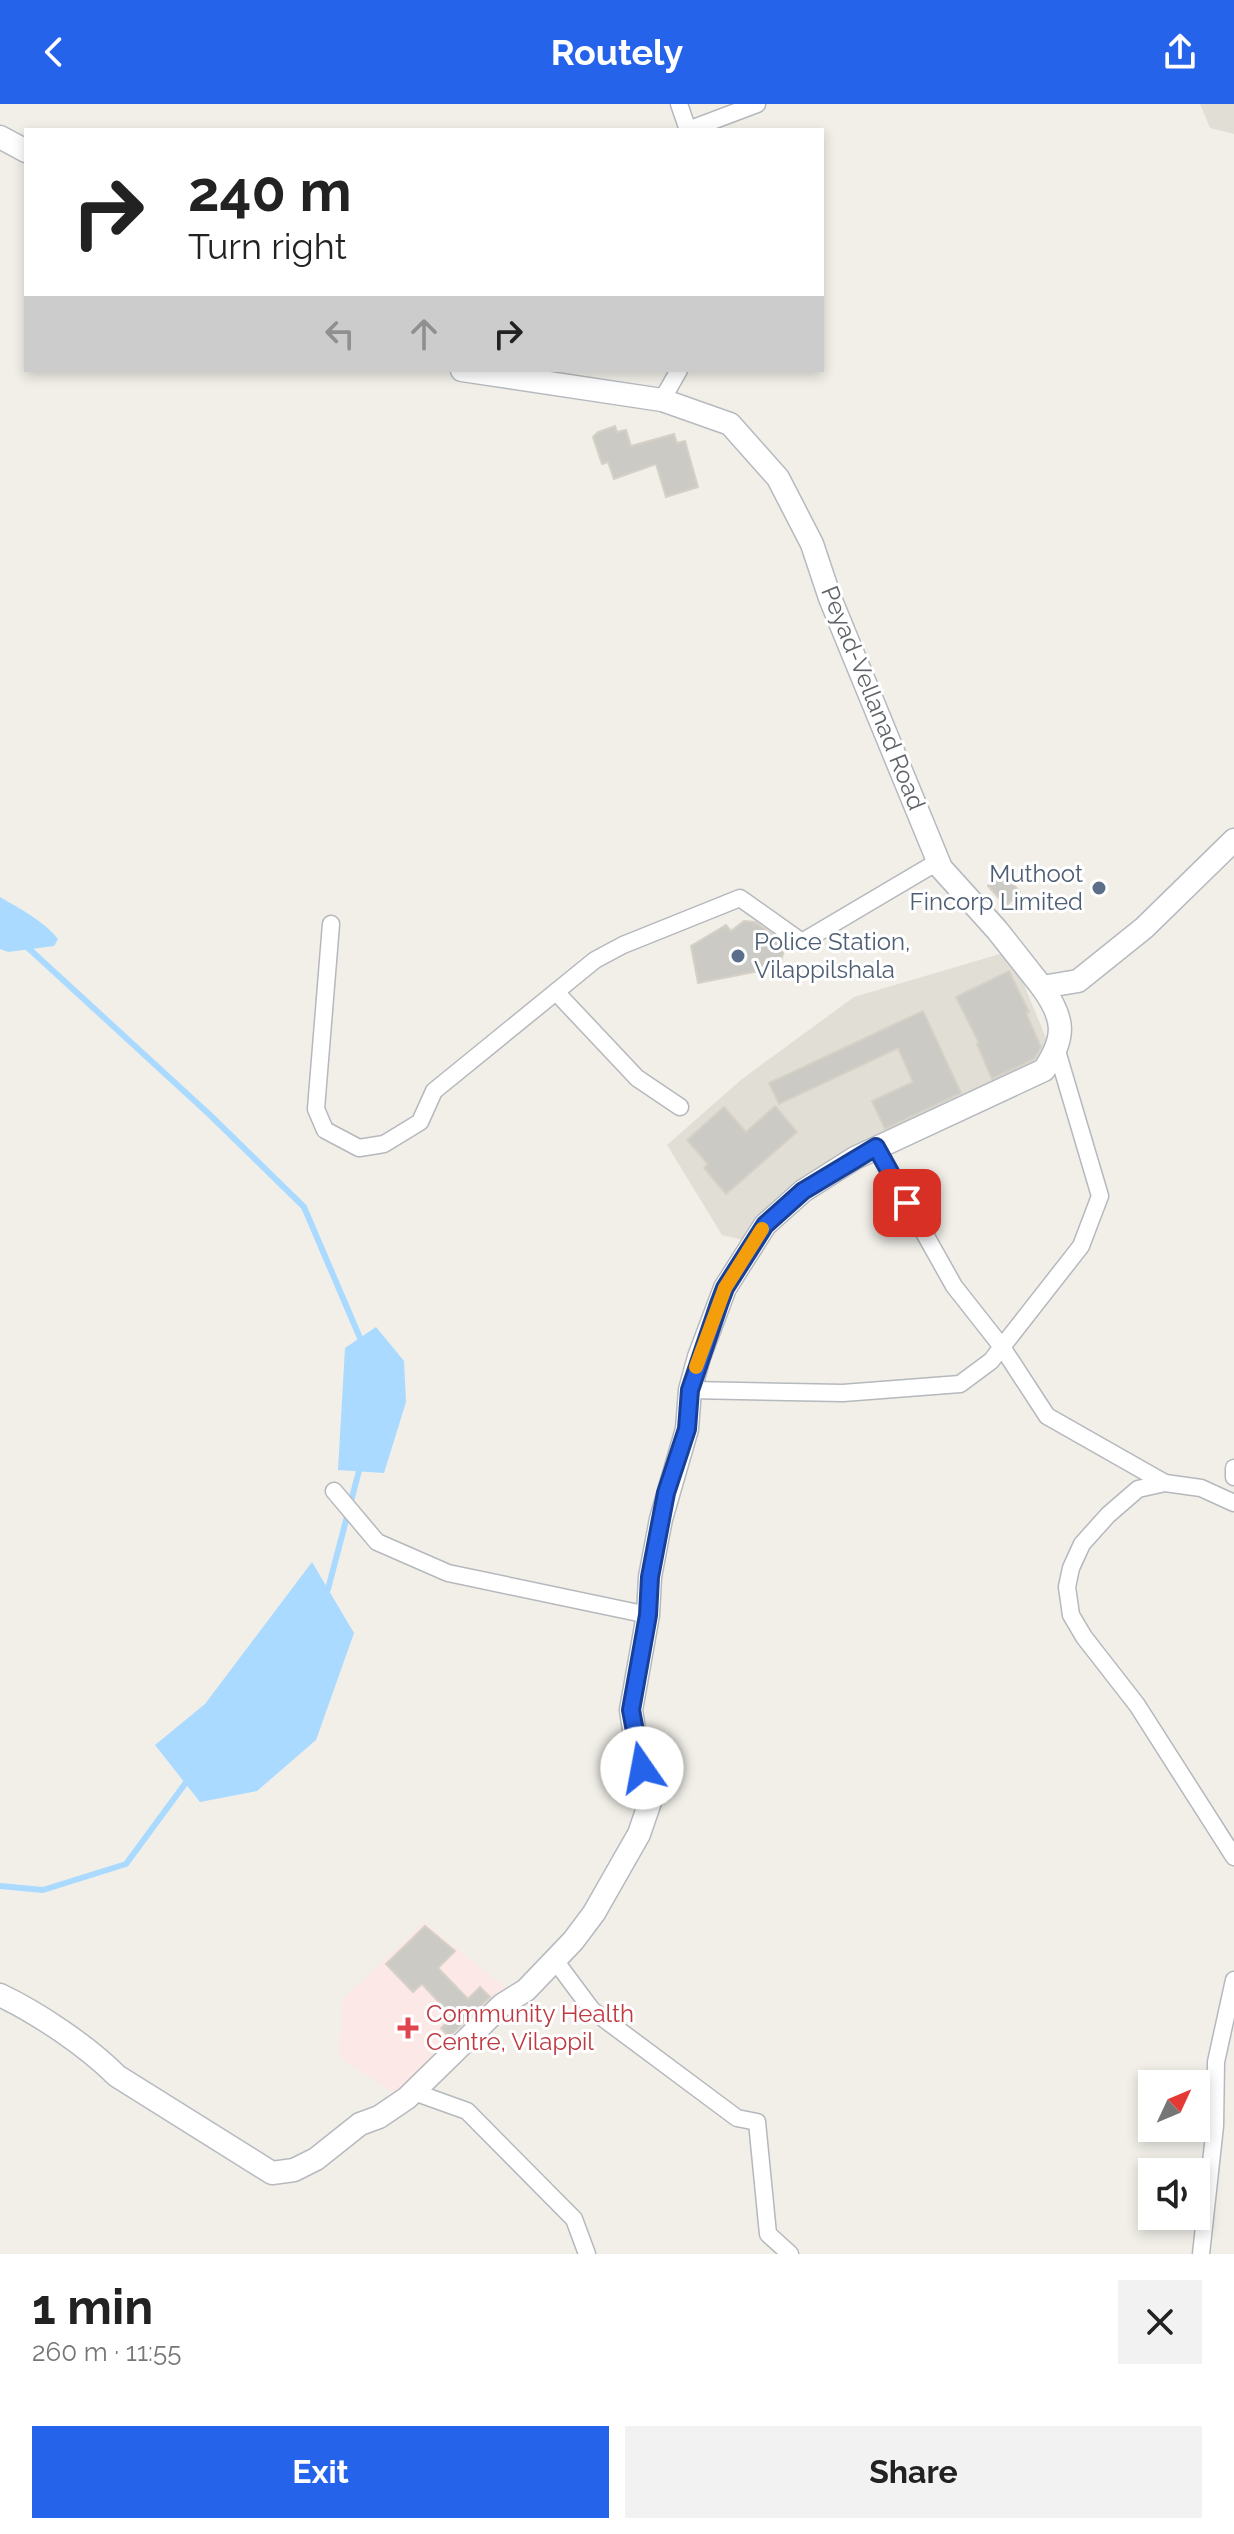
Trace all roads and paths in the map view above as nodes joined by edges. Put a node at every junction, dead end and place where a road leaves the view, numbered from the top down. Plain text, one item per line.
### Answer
1 (679, 104) edge
2 (757, 104) edge
3 (687, 128) edge
4 (693, 128) edge
5 (0, 137) edge
6 (24, 150) edge
7 (475, 372) edge
8 (678, 372) edge
9 (662, 400) junction
10 (1234, 840) edge
11 (939, 861) junction
12 (331, 924) dead end
13 (1042, 987) junction
14 (556, 992) junction
15 (1057, 1051) junction
16 (680, 1107) dead end
17 (876, 1147) junction
18 (1002, 1347) junction
19 (690, 1390) junction
20 (1234, 1468) edge
21 (1234, 1477) edge
22 (1165, 1483) junction
23 (334, 1491) dead end
24 (1234, 1503) edge
25 (648, 1615) junction
26 (1234, 1857) edge
27 (554, 1959) junction
28 (1234, 1980) edge
29 (0, 1995) edge
30 (414, 2092) junction
31 (1215, 2126) junction
32 (1234, 2129) edge
33 (587, 2254) edge
34 (790, 2254) edge
35 (1201, 2254) edge

1 - 3 street
2 - 4 street
5 - 6 street
7 - 9 street, Peyad-Vellanad Road
8 - 9 street
9 - 11 street, Peyad-Vellanad Road
10 - 13 street
11 - 13 street, Peyad-Vellanad Road
11 - 14 street
12 - 14 street
13 - 15 street, Peyad-Vellanad Road
14 - 16 street
15 - 17 street
15 - 18 street
17 - 18 street
17 - 19 street
18 - 19 street
18 - 22 street
19 - 25 street
20 - 21 street
22 - 24 street
22 - 26 street
23 - 25 street
25 - 27 street
27 - 30 street
27 - 34 street
28 - 31 street
29 - 30 street
30 - 33 street
31 - 32 street
31 - 35 street

